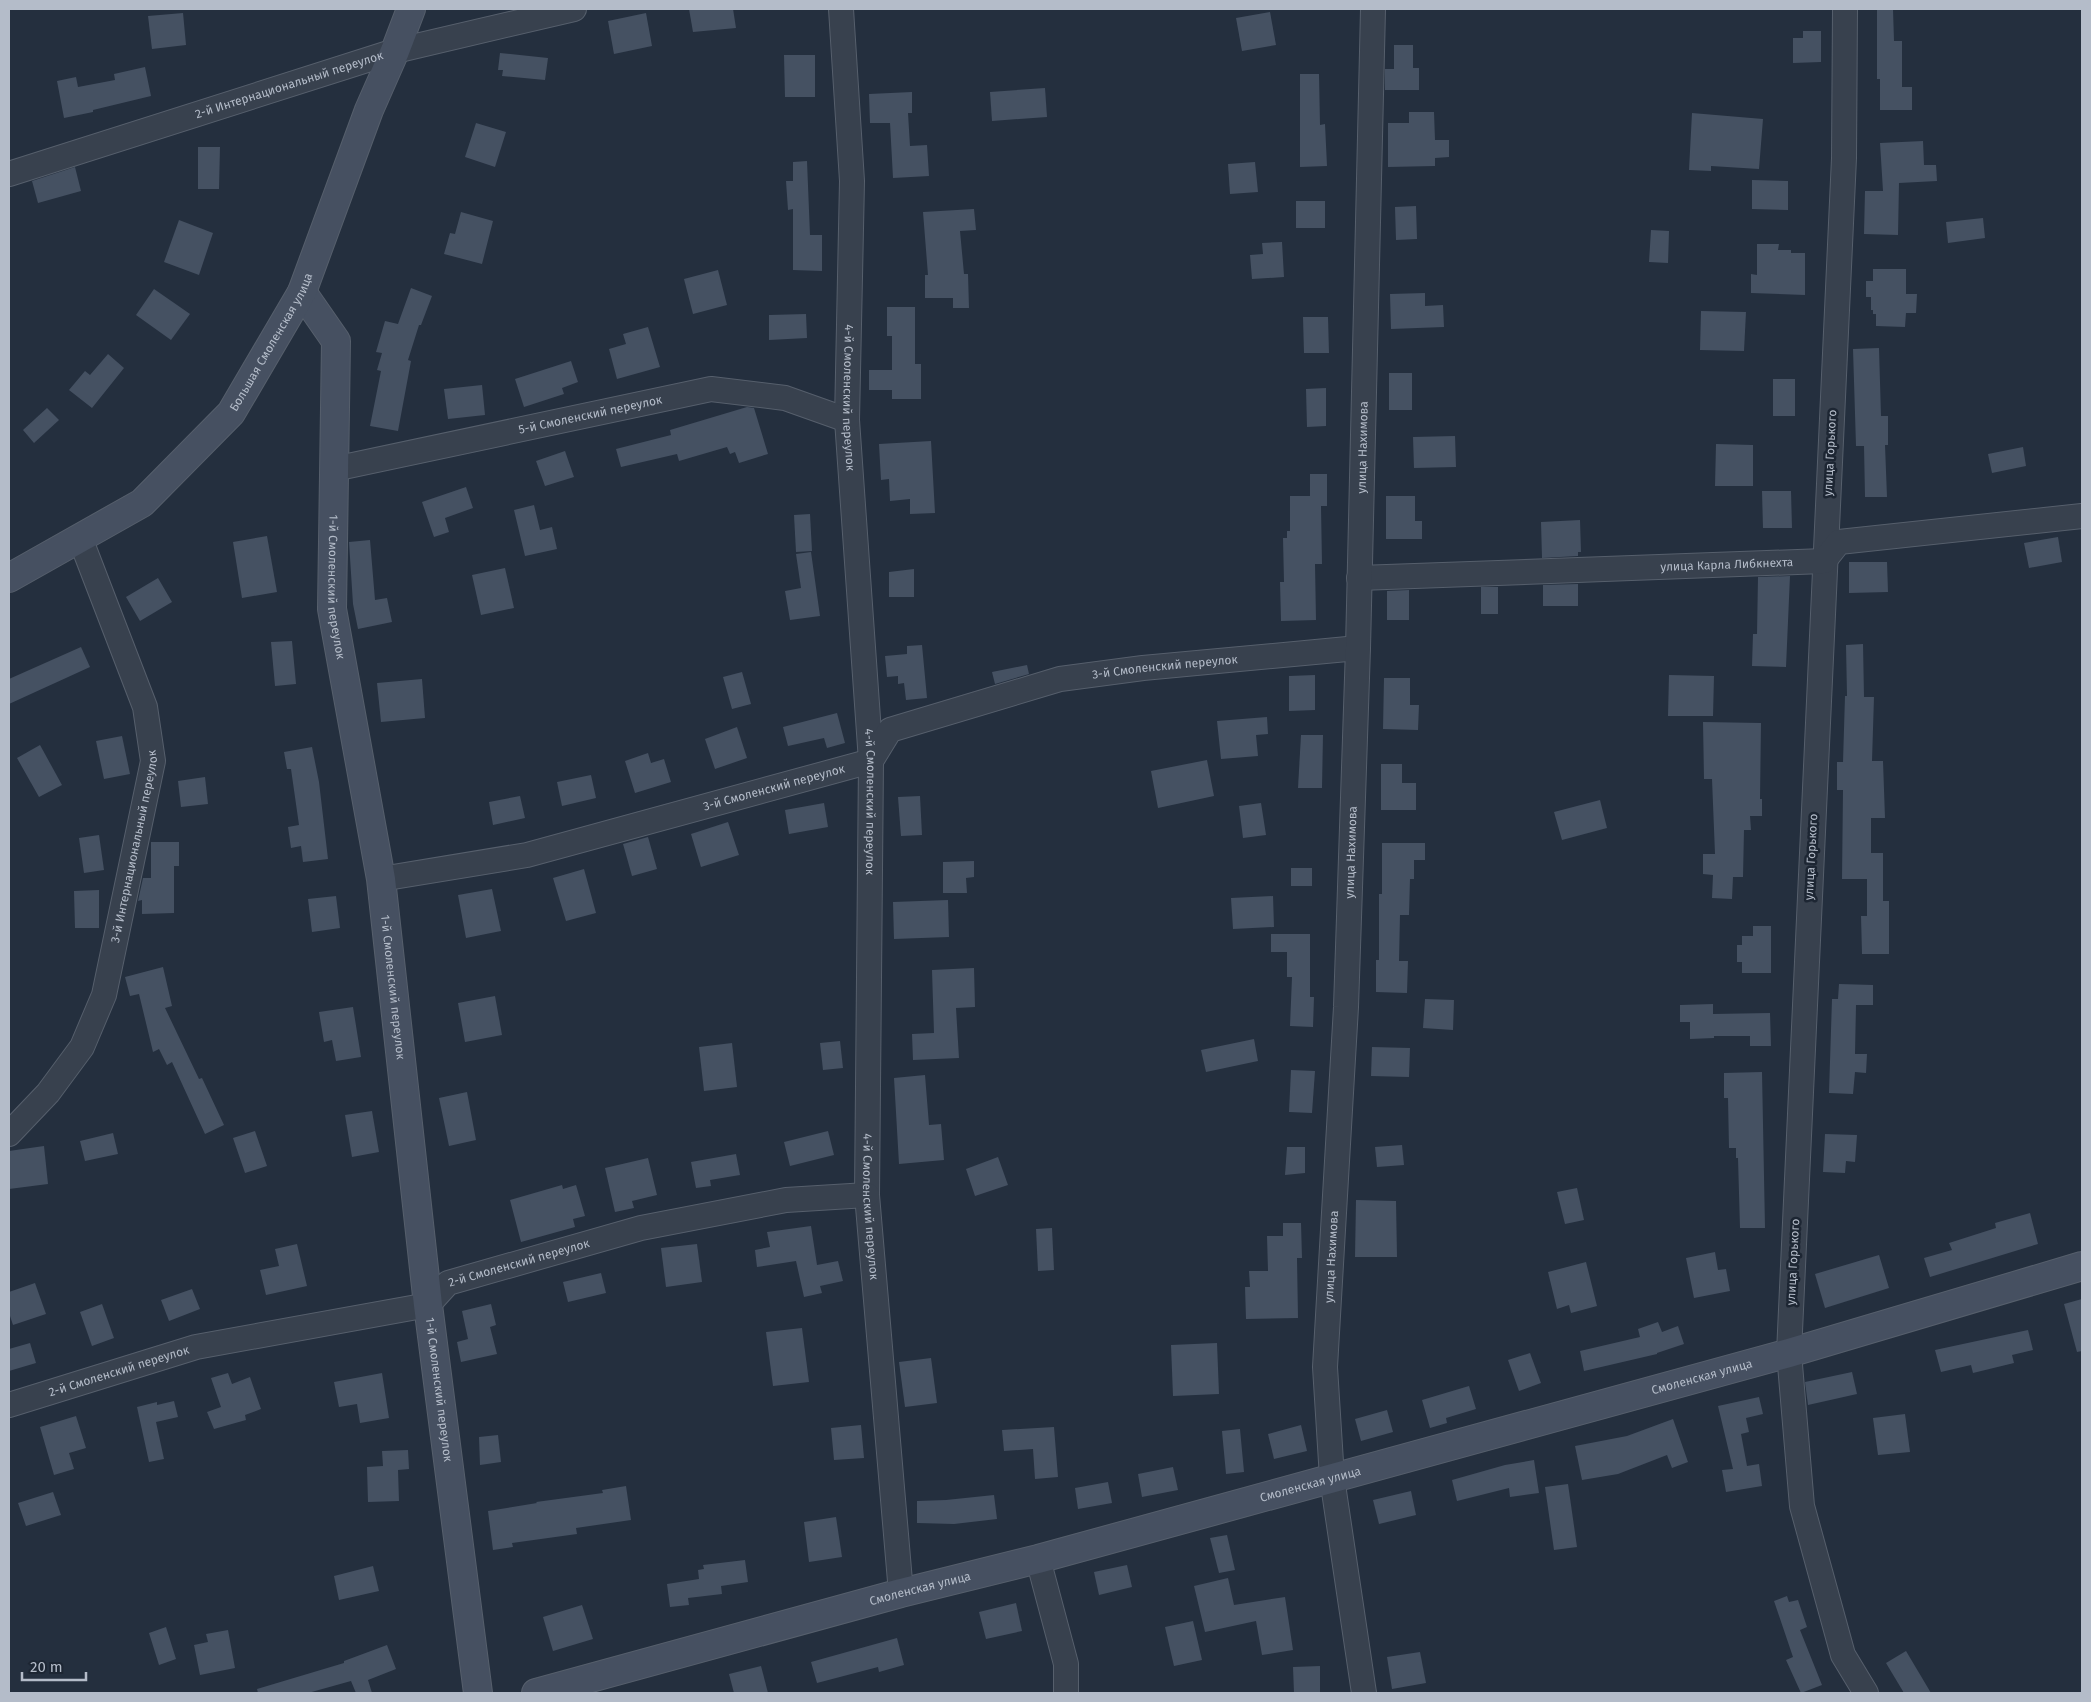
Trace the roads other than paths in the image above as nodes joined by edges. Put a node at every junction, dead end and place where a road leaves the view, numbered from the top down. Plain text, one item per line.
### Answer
1 (411, 9) edge
2 (574, 9) edge
3 (841, 9) edge
4 (1373, 9) edge
5 (1845, 9) edge
6 (396, 51) junction
7 (9, 174) edge
8 (302, 292) junction
9 (847, 420) junction
10 (334, 469) junction
11 (2082, 516) edge
12 (80, 538) junction
13 (1824, 561) junction
14 (9, 578) edge
15 (1359, 578) junction
16 (1358, 648) junction
17 (871, 761) junction
18 (381, 879) junction
19 (9, 1134) edge
20 (867, 1196) junction
21 (2082, 1266) edge
22 (428, 1305) junction
23 (1789, 1353) junction
24 (9, 1405) edge
25 (1332, 1478) junction
26 (1038, 1559) junction
27 (902, 1593) junction
28 (478, 1693) edge
29 (536, 1693) edge
30 (1066, 1693) edge
31 (1364, 1693) edge
32 (1866, 1693) edge

1 - 6 street, Большая Смоленская улица
2 - 6 street, 2-й Интернациональный переулок
3 - 9 street, 4-й Смоленский переулок
4 - 15 street, улица Нахимова
5 - 13 street, улица Горького
6 - 7 street, 2-й Интернациональный переулок
6 - 8 street, Большая Смоленская улица
8 - 10 street, 1-й Смоленский переулок
8 - 12 street, Большая Смоленская улица
9 - 10 street, 5-й Смоленский переулок
9 - 17 street, 4-й Смоленский переулок
10 - 18 street, 1-й Смоленский переулок
11 - 13 street
12 - 14 street, Большая Смоленская улица
12 - 19 street, 3-й Интернациональный переулок
13 - 15 street, улица Карла Либкнехта
13 - 23 street, улица Горького
15 - 16 street, улица Нахимова
16 - 17 street, 3-й Смоленский переулок
16 - 25 street, улица Нахимова
17 - 18 street, 3-й Смоленский переулок
17 - 20 street, 4-й Смоленский переулок
18 - 22 street, 1-й Смоленский переулок
20 - 22 street, 2-й Смоленский переулок
20 - 27 street, 4-й Смоленский переулок
21 - 23 street, Смоленская улица
22 - 24 street, 2-й Смоленский переулок
22 - 28 street, 1-й Смоленский переулок
23 - 25 street, Смоленская улица
23 - 32 street, улица Горького
25 - 26 street, Смоленская улица
25 - 31 street, улица Нахимова
26 - 27 street, Смоленская улица
26 - 30 street
27 - 29 street, Смоленская улица

